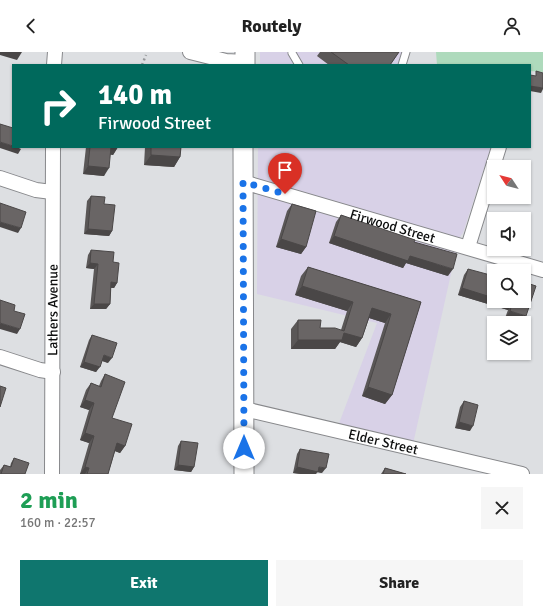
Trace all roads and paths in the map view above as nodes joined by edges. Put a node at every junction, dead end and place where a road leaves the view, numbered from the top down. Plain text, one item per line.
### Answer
1 (55, 52) edge
2 (190, 52) edge
3 (406, 52) edge
4 (292, 53) edge
5 (146, 54) dead end
6 (245, 60) edge
7 (54, 64) edge
8 (142, 64) edge
9 (298, 64) edge
10 (402, 64) edge
11 (53, 148) edge
12 (243, 148) edge
13 (499, 148) edge
14 (0, 178) edge
15 (243, 182) junction
16 (52, 192) junction
17 (468, 247) junction
18 (543, 270) edge
19 (0, 357) edge
20 (53, 372) junction
21 (244, 409) junction
22 (52, 474) edge
23 (244, 474) edge
24 (522, 474) edge

1 - 7 street
2 - 6 street
3 - 10 lane
4 - 9 lane
5 - 8 path
11 - 16 street, Lathers Avenue
12 - 15 main road
13 - 17 street
14 - 16 street
15 - 17 street, Firwood Street
15 - 21 main road
16 - 20 street, Lathers Avenue
17 - 18 street, Firwood Street
19 - 20 street
20 - 22 street, Lathers Avenue
21 - 23 main road
21 - 24 street, Elder Street

